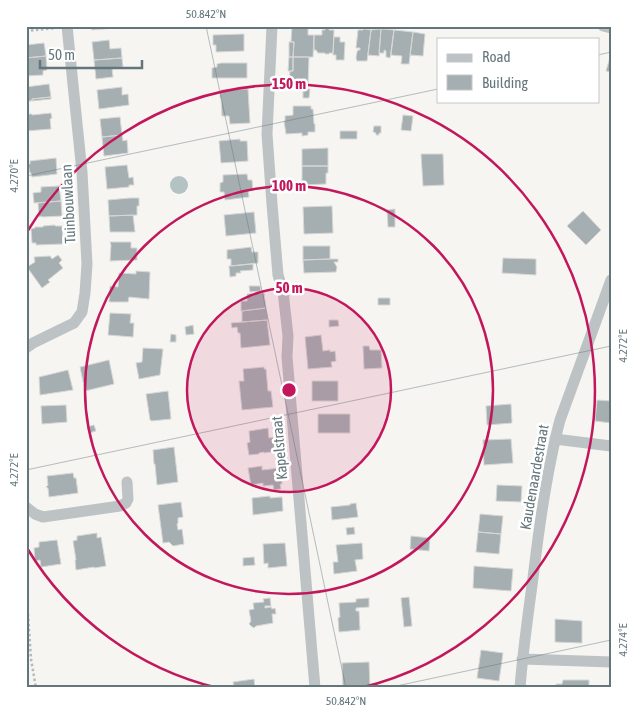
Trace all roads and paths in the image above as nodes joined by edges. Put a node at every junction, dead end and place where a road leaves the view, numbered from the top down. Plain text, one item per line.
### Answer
1 (272, 26) edge
2 (603, 26) edge
3 (67, 27) edge
4 (611, 28) edge
5 (26, 31) edge
6 (611, 280) edge
7 (26, 348) edge
8 (555, 439) junction
9 (611, 446) edge
10 (127, 482) dead end
11 (26, 508) edge
12 (26, 584) edge
13 (522, 659) junction
14 (611, 662) edge
15 (36, 688) edge
16 (315, 688) edge
17 (520, 688) edge

1 - 16 street, Kapelstraat
2 - 4 street
3 - 5 path
3 - 7 street, Tuinbouwlaan
6 - 8 street, Kaudenaardestraat
8 - 9 street
8 - 13 street, Kaudenaardestraat
10 - 11 street
12 - 15 path
13 - 14 street
13 - 17 street, Kaudenaardestraat

